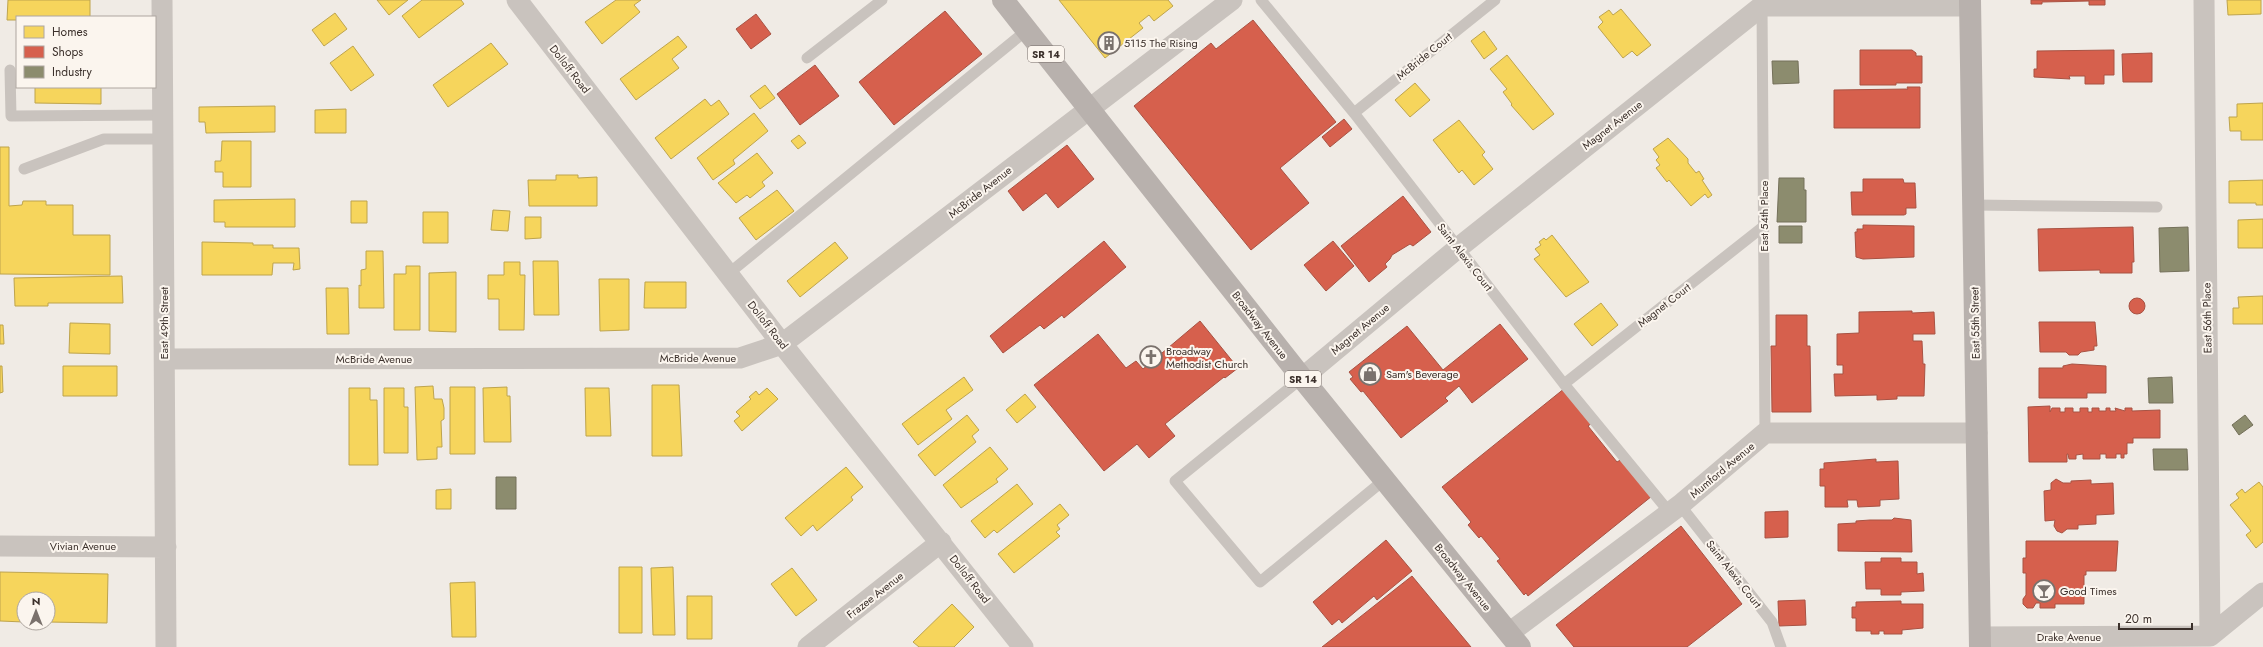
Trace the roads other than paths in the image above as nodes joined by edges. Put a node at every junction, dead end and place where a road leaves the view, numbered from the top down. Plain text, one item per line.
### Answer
1 (162, 0) edge
2 (517, 0) edge
3 (882, 0) edge
4 (1003, 0) edge
5 (1232, 0) edge
6 (1261, 0) edge
7 (1495, 0) edge
8 (2204, 0) edge
9 (1762, 3) edge
10 (1970, 3) edge
11 (1027, 30) junction
12 (807, 58) dead end
13 (10, 70) dead end
14 (1090, 108) junction
15 (1354, 113) junction
16 (163, 115) junction
17 (163, 139) junction
18 (24, 169) dead end
19 (1973, 205) junction
20 (2157, 207) dead end
21 (1764, 226) junction
22 (1458, 248) junction
23 (728, 274) junction
24 (782, 344) junction
25 (164, 359) junction
26 (1302, 378) junction
27 (1564, 384) junction
28 (1765, 433) junction
29 (1977, 433) junction
30 (1384, 480) junction
31 (1675, 509) junction
32 (941, 542) junction
33 (0, 546) edge
34 (166, 547) junction
35 (2263, 593) edge
36 (2210, 636) junction
37 (1515, 640) edge
38 (1980, 642) edge
39 (166, 647) edge
40 (808, 647) edge
41 (1024, 647) edge
42 (1781, 647) edge

1 - 16 street, East 49th Street
2 - 23 street, Dolloff Road
3 - 12 lane
4 - 11 main road, Broadway Avenue / SR 14
5 - 14 street, McBride Avenue
6 - 15 lane, Saint Alexis Court
7 - 15 lane, McBride Court
8 - 36 street, East 56th Place
9 - 10 street
9 - 21 lane, East 54th Place
9 - 22 street, Magnet Avenue
10 - 19 main road, East 55th Street
11 - 14 main road, Broadway Avenue / SR 14
11 - 23 lane
13 - 16 lane
14 - 24 street, McBride Avenue
14 - 26 main road, Broadway Avenue / SR 14
15 - 22 lane, Saint Alexis Court
16 - 17 street, East 49th Street
17 - 18 lane
17 - 25 street, East 49th Street
19 - 20 lane
19 - 29 main road, East 55th Street
21 - 27 lane, Magnet Court
21 - 28 lane, East 54th Place
22 - 26 street, Magnet Avenue
22 - 27 lane, Saint Alexis Court
23 - 24 street, Dolloff Road
24 - 25 street, McBride Avenue
24 - 32 street, Dolloff Road
25 - 34 street, East 49th Street
26 - 30 main road, Broadway Avenue / SR 14
26 - 30 lane
27 - 31 lane, Saint Alexis Court
28 - 29 street
28 - 31 street, Mumford Avenue
29 - 38 main road, East 55th Street
30 - 37 main road, Broadway Avenue / SR 14
31 - 37 street, Mumford Avenue
31 - 42 lane, Saint Alexis Court
32 - 40 street, Frazee Avenue
32 - 41 street, Dolloff Road
33 - 34 street, Vivian Avenue
34 - 39 street, East 49th Street
35 - 36 street
36 - 38 street, Drake Avenue

